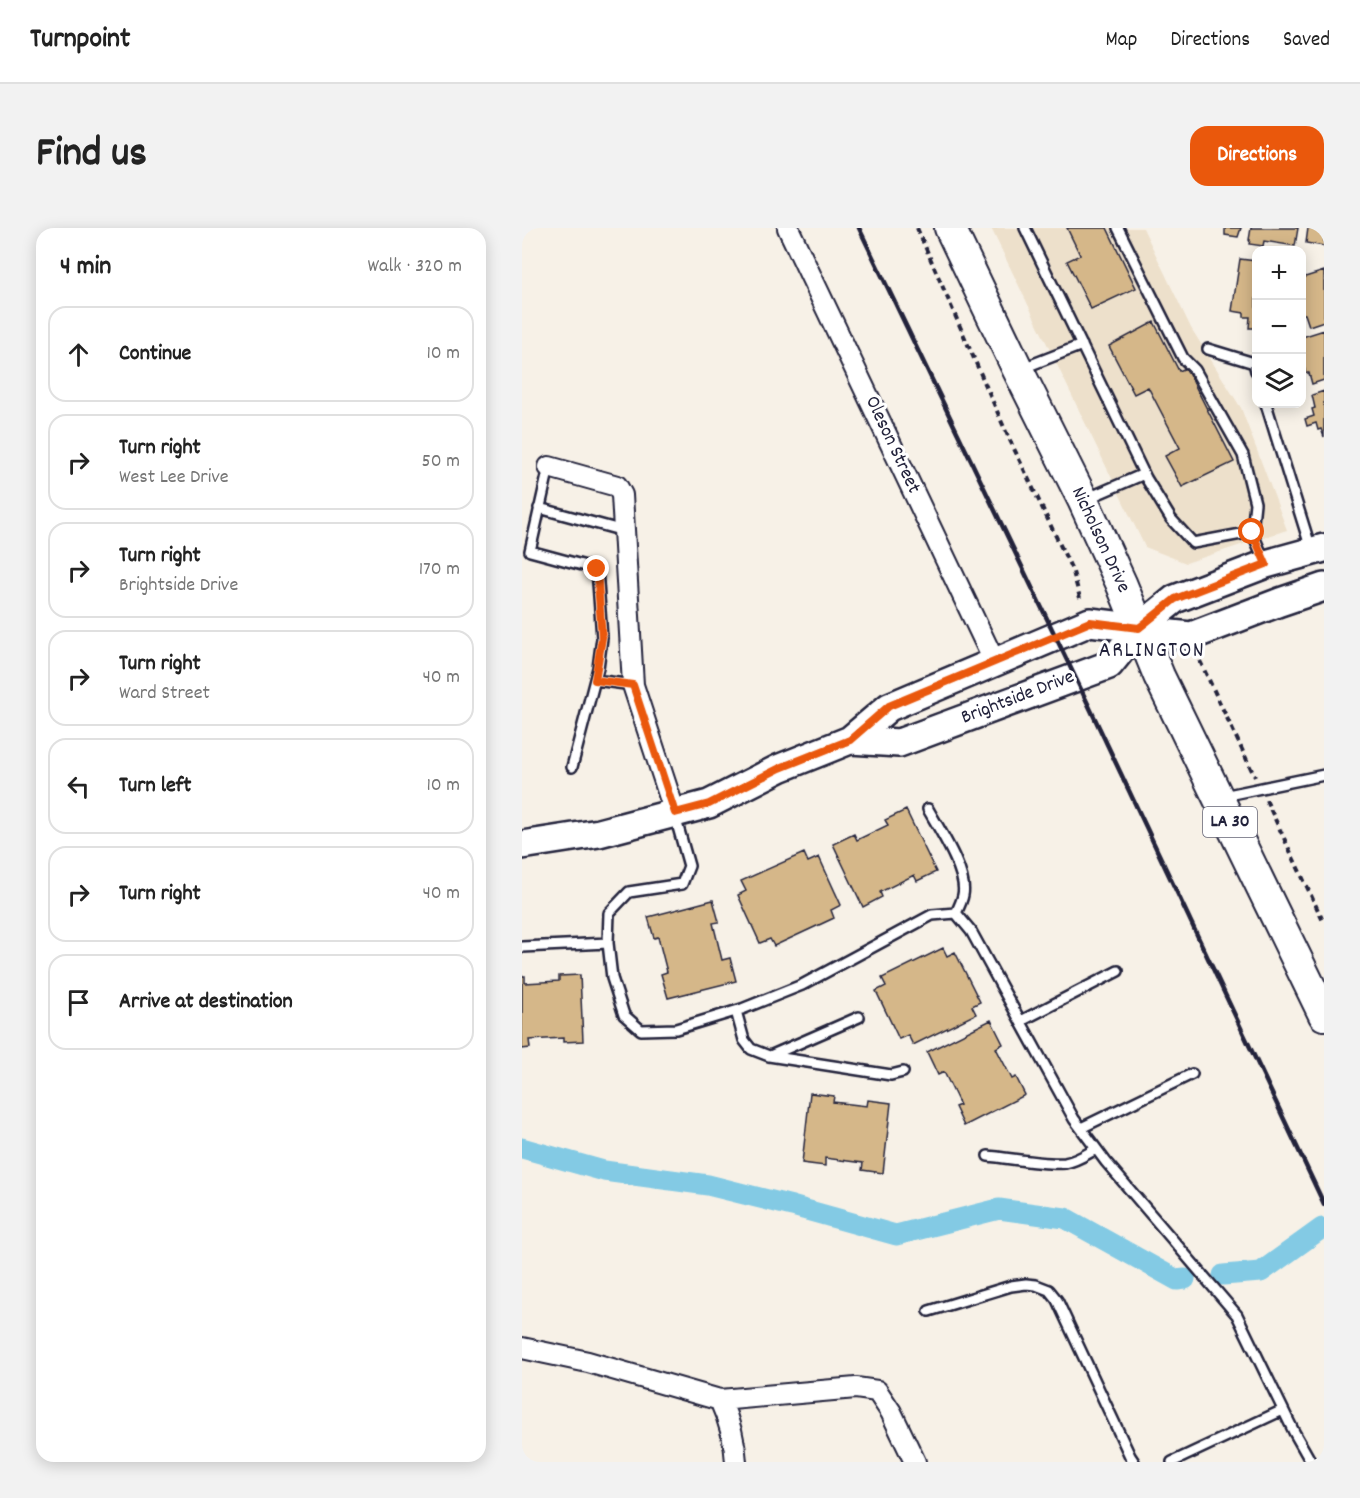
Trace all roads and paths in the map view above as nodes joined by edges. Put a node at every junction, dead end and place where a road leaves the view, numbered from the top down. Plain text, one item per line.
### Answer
1 (788, 228) edge
2 (917, 228) edge
3 (950, 228) edge
4 (1025, 228) edge
5 (1118, 228) edge
6 (1082, 345) junction
7 (1208, 349) dead end
8 (1252, 362) edge
9 (1018, 370) junction
10 (1267, 408) edge
11 (549, 467) joint
12 (1144, 474) junction
13 (1083, 500) junction
14 (539, 508) junction
15 (625, 532) junction
16 (1252, 532) junction
17 (1318, 549) edge
18 (1266, 564) junction
19 (1324, 587) edge
20 (1080, 598) dead end
21 (1150, 630) junction
22 (1200, 661) dead end
23 (995, 663) junction
24 (595, 680) junction
25 (633, 685) junction
26 (850, 740) junction
27 (572, 767) dead end
28 (1324, 775) edge
29 (1256, 779) dead end
30 (1264, 796) dead end
31 (1218, 797) junction
32 (928, 809) dead end
33 (675, 813) junction
34 (522, 845) edge
35 (956, 913) junction
36 (1324, 923) edge
37 (608, 943) junction
38 (522, 947) edge
39 (1118, 971) dead end
40 (736, 1011) junction
41 (1324, 1015) edge
42 (859, 1017) dead end
43 (1021, 1021) junction
44 (769, 1056) junction
45 (903, 1072) dead end
46 (1192, 1074) dead end
47 (1081, 1128) junction
48 (1096, 1149) junction
49 (988, 1156) dead end
50 (929, 1311) dead end
51 (522, 1348) edge
52 (720, 1400) junction
53 (1283, 1410) junction
54 (736, 1462) edge
55 (915, 1462) edge
56 (1134, 1462) edge
57 (1172, 1462) edge
58 (1311, 1462) edge

1 - 23 street, Oleson Street
2 - 20 path
3 - 9 main road, Nicholson Drive / LA 30
4 - 6 lane
5 - 16 lane
6 - 9 lane
6 - 12 lane
7 - 8 lane
9 - 13 main road, Nicholson Drive / LA 30
10 - 17 lane
11 - 14 lane
11 - 15 street
12 - 13 lane
12 - 16 lane
13 - 21 main road, Nicholson Drive / LA 30
14 - 15 lane
14 - 24 lane
15 - 25 street
16 - 18 lane
17 - 18 main road
18 - 21 main road
19 - 21 main road
21 - 23 main road, Brightside Drive
21 - 26 main road, Brightside Drive
21 - 31 main road, Nicholson Drive / LA 30
22 - 29 path
23 - 26 main road, Brightside Drive
24 - 25 lane
24 - 27 lane
25 - 33 street
26 - 33 main road, Brightside Drive
28 - 31 lane
30 - 36 path
31 - 41 main road, Nicholson Drive / LA 30
32 - 35 lane
33 - 34 main road, Brightside Drive
33 - 37 lane
35 - 40 lane
35 - 43 lane
37 - 38 lane
37 - 40 lane
39 - 43 lane
40 - 44 lane
42 - 44 lane
43 - 47 lane
44 - 45 lane
46 - 47 lane
47 - 48 lane
48 - 49 lane
48 - 53 lane
50 - 56 lane
51 - 52 street
52 - 54 street
52 - 55 street
53 - 57 lane
53 - 58 lane

